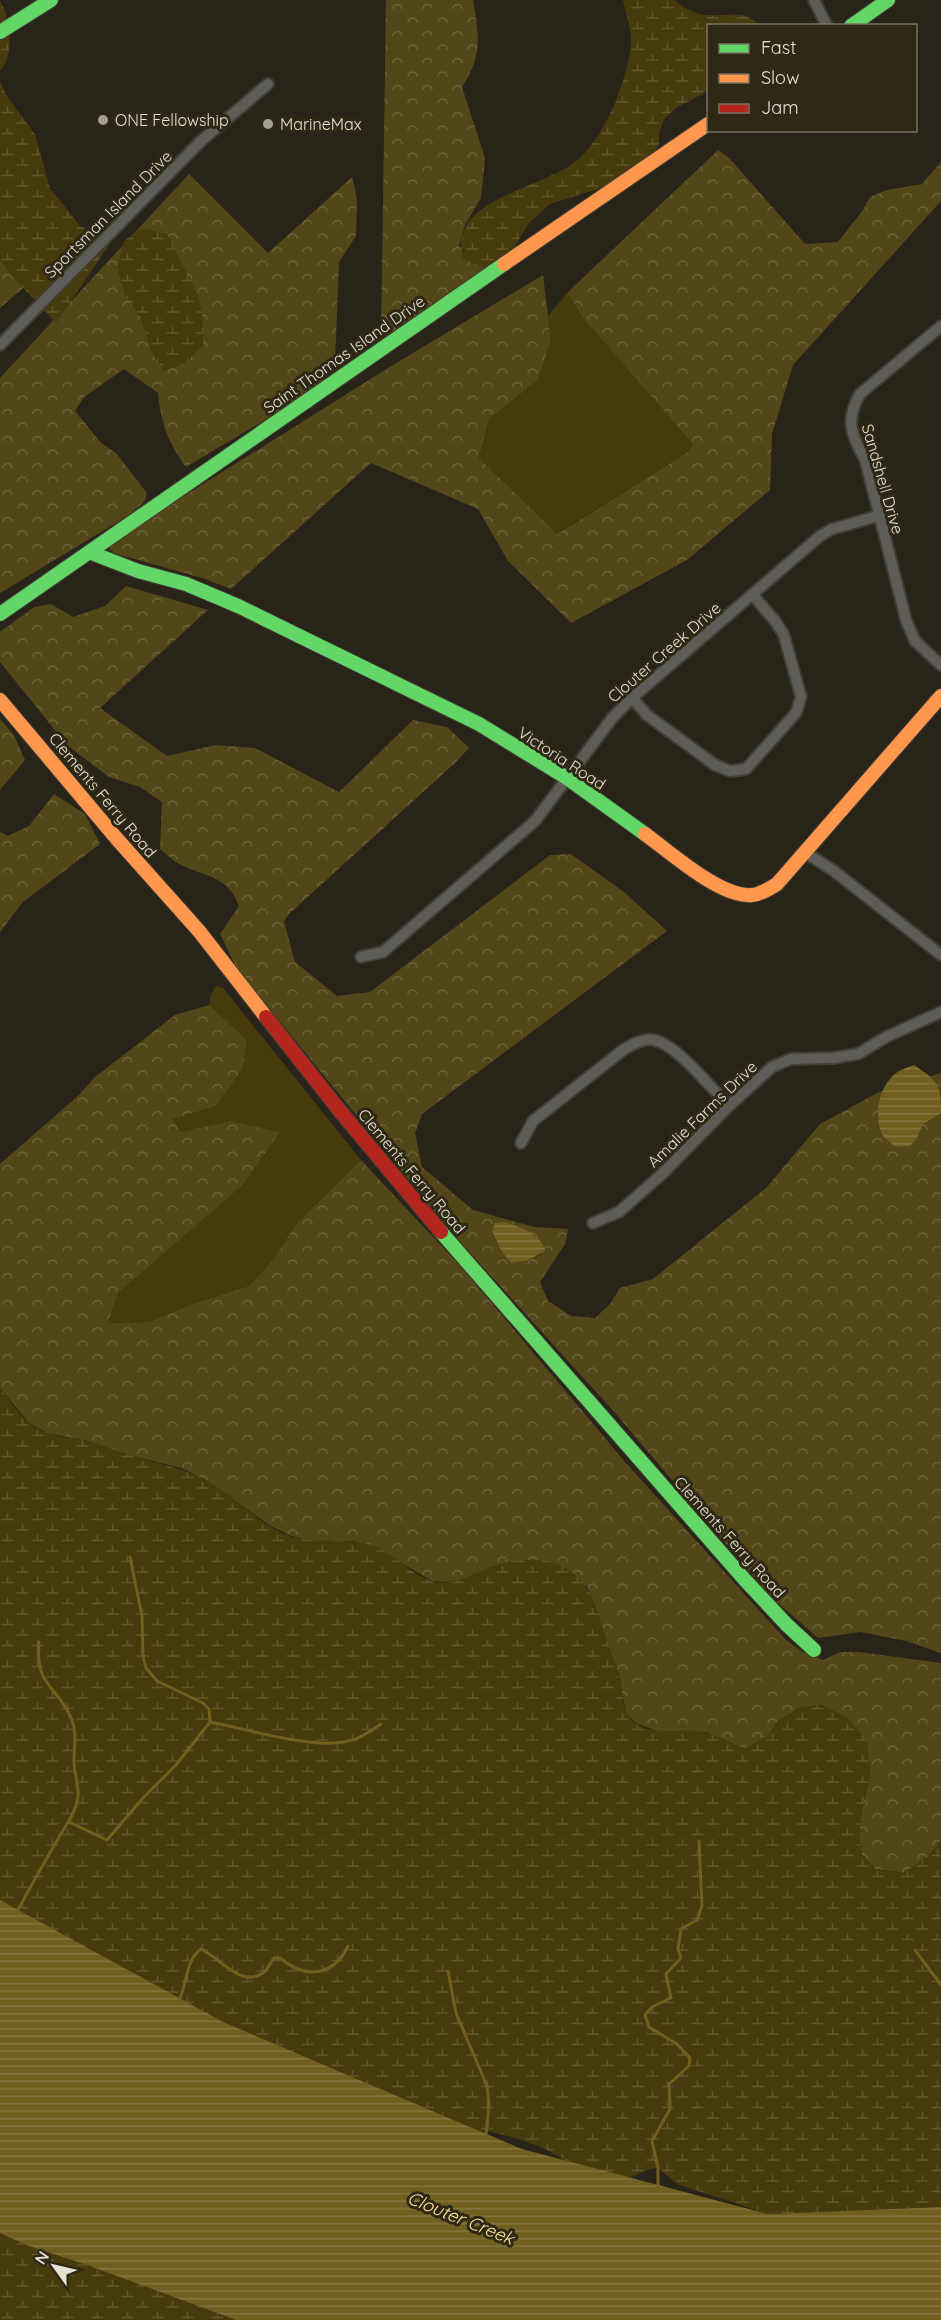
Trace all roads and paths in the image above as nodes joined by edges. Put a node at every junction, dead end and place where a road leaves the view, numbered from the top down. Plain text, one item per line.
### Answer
1 (51, 0) edge
2 (814, 0) edge
3 (888, 0) edge
4 (826, 24) edge
5 (855, 24) edge
6 (0, 32) edge
7 (268, 84) dead end
8 (707, 125) edge
9 (941, 326) edge
10 (0, 345) edge
11 (878, 516) junction
12 (89, 552) junction
13 (752, 594) junction
14 (0, 614) edge
15 (941, 665) edge
16 (941, 696) edge
17 (632, 698) junction
18 (0, 700) edge
19 (567, 778) junction
20 (806, 852) junction
21 (941, 956) edge
22 (361, 957) dead end
23 (941, 1012) edge
24 (729, 1106) junction
25 (521, 1143) dead end
26 (593, 1223) dead end
27 (814, 1650) dead end

1 - 6 main road
2 - 4 street
3 - 5 main road
7 - 10 street, Sportsman Island Drive
8 - 12 main road, Saint Thomas Island Drive
9 - 11 street, Sandshell Drive
11 - 13 street, Clouter Creek Drive
11 - 15 street, Sandshell Drive
12 - 14 main road, Saint Thomas Island Drive
12 - 19 main road, Victoria Road
13 - 17 street, Clouter Creek Drive
13 - 17 street
16 - 20 main road, Victoria Road
17 - 19 street, Clouter Creek Drive
18 - 27 main road, Clements Ferry Road
19 - 20 main road, Victoria Road
19 - 22 street, Clouter Creek Drive
20 - 21 street
23 - 24 street, Amalie Farms Drive
24 - 25 street
24 - 26 street, Amalie Farms Drive

